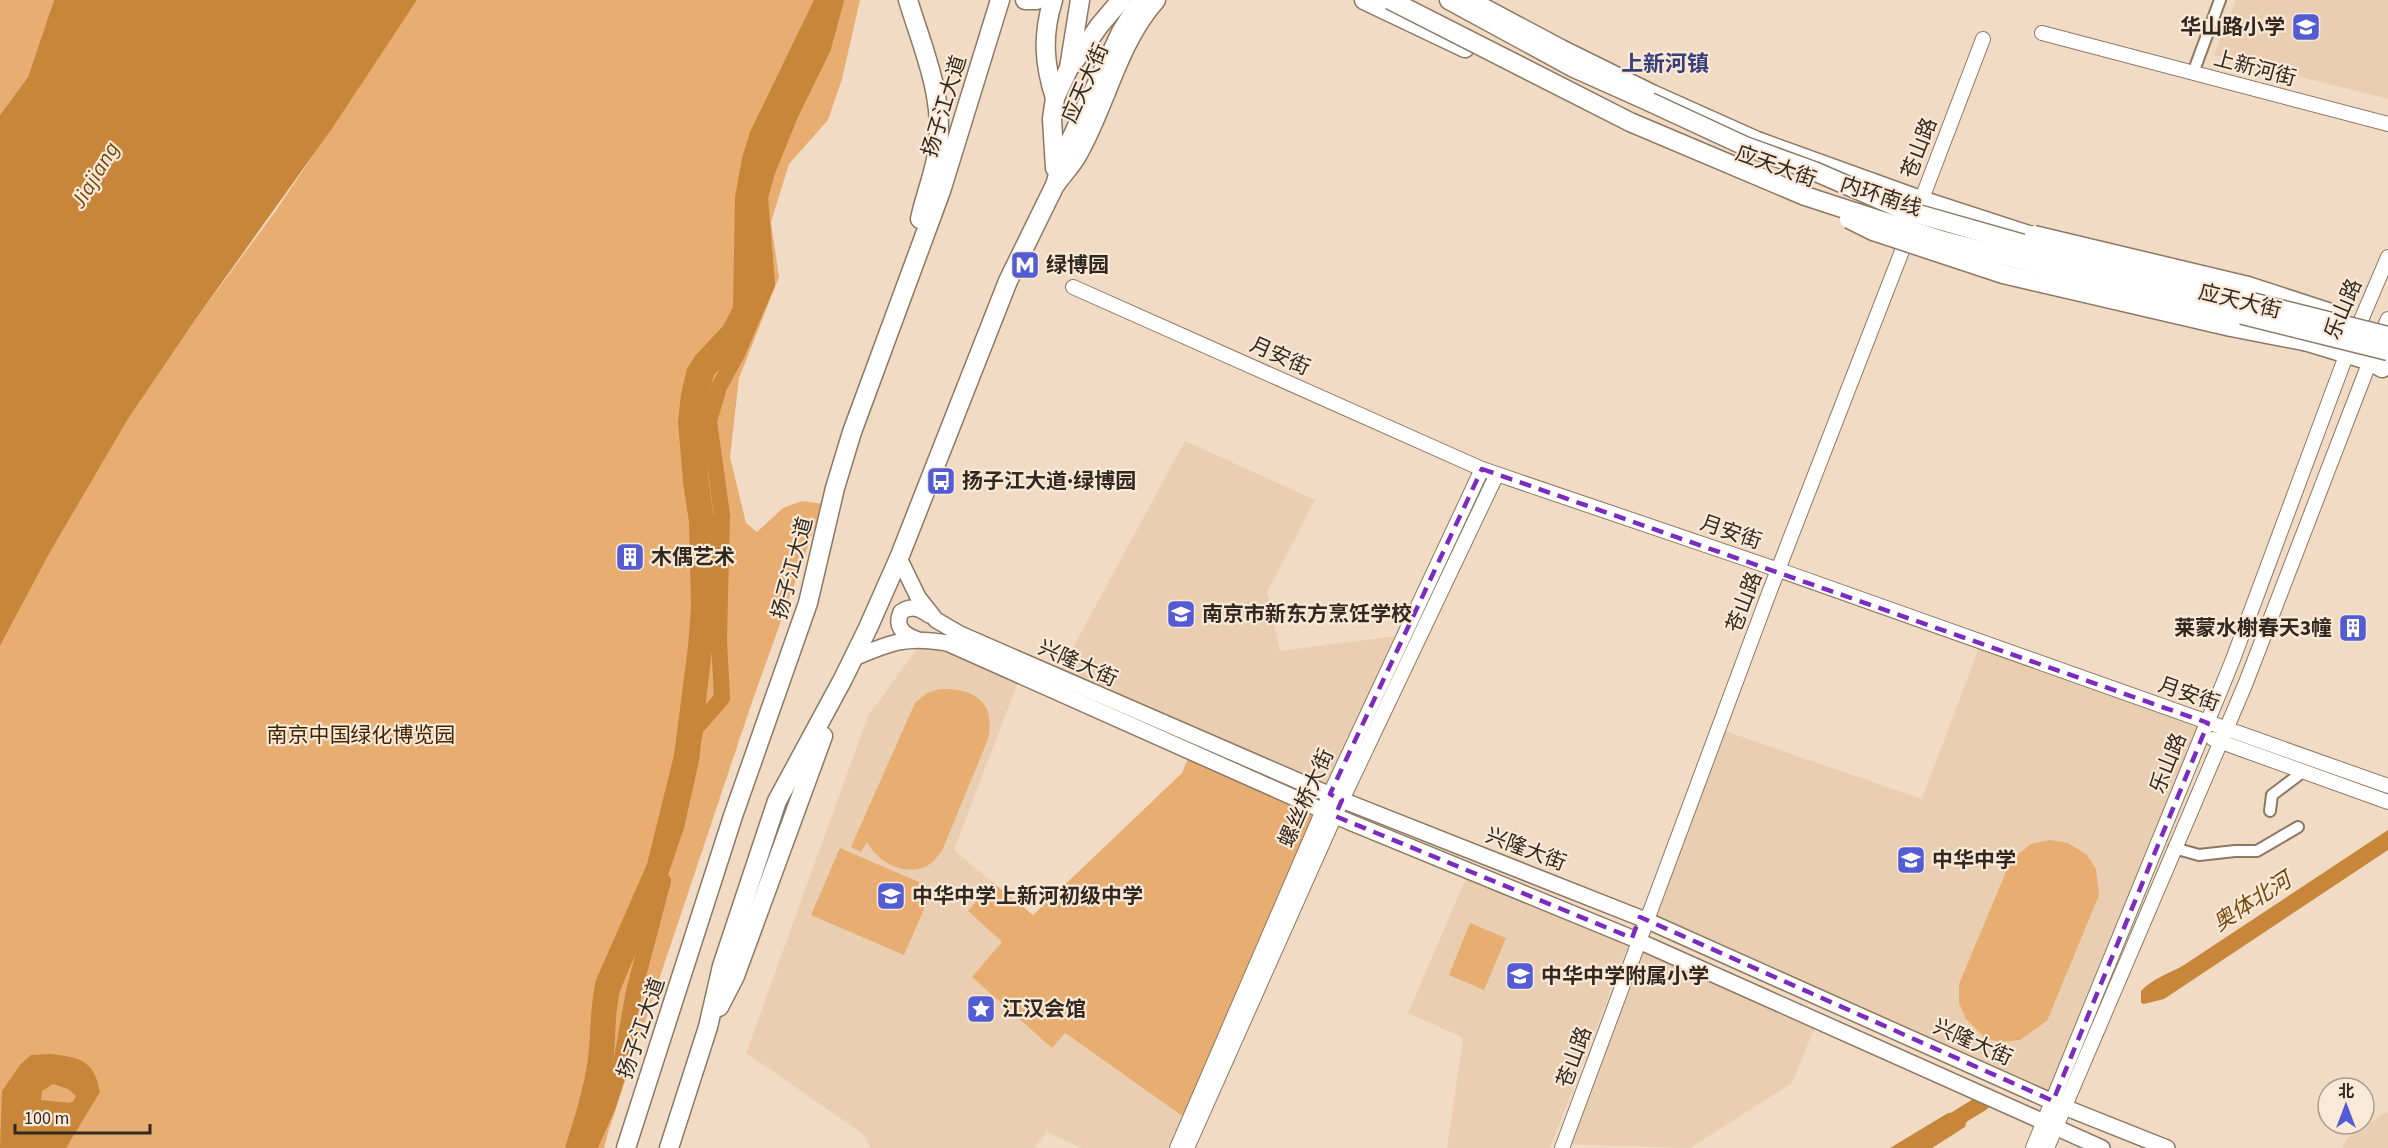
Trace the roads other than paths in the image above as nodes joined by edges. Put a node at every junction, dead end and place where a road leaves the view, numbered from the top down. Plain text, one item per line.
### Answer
1 (908, 0) edge
2 (1000, 0) edge
3 (1025, 0) edge
4 (1037, 0) edge
5 (1053, 0) edge
6 (1080, 0) edge
7 (1121, 0) edge
8 (1141, 0) edge
9 (1156, 0) edge
10 (1364, 0) edge
11 (1390, 0) edge
12 (1449, 0) edge
13 (1469, 0) edge
14 (2220, 0) edge
15 (2042, 33) dead end
16 (1983, 39) dead end
17 (1069, 68) junction
18 (2193, 73) junction
19 (1055, 98) junction
20 (2388, 124) edge
21 (1814, 171) junction
22 (1055, 185) junction
23 (1805, 196) junction
24 (1917, 199) junction
25 (1903, 236) junction
26 (2388, 257) edge
27 (911, 274) junction
28 (1073, 287) dead end
29 (2337, 315) junction
30 (2361, 321) junction
31 (2387, 328) edge
32 (2314, 343) junction
33 (2388, 351) edge
34 (2347, 353) junction
35 (2382, 363) edge
36 (2388, 372) edge
37 (1482, 469) junction
38 (1497, 474) junction
39 (899, 558) junction
40 (1775, 569) junction
41 (936, 620) junction
42 (916, 639) junction
43 (854, 658) junction
44 (2205, 729) junction
45 (2226, 729) junction
46 (2220, 742) junction
47 (2304, 771) junction
48 (2388, 786) edge
49 (1336, 797) junction
50 (2388, 802) edge
51 (2270, 811) dead end
52 (1329, 813) junction
53 (2298, 827) dead end
54 (2174, 848) junction
55 (1644, 919) junction
56 (1636, 940) junction
57 (2059, 1104) junction
58 (2049, 1126) junction
59 (626, 1148) edge
60 (669, 1148) edge
61 (1177, 1148) edge
62 (1187, 1148) edge
63 (1553, 1148) edge
64 (1562, 1148) edge
65 (2033, 1148) edge
66 (2047, 1148) edge
67 (2102, 1148) edge
68 (2167, 1148) edge

1 - 27 main road
2 - 27 main road, 扬子江大道
3 - 4 main road
5 - 19 main road
6 - 17 main road
7 - 17 main road
8 - 22 main road
9 - 22 main road, 应天大街
10 - 25 main road, 应天大街
11 - 23 main road, 内环南线, bridge
12 - 21 main road, 内环南线, bridge
13 - 24 main road, 应天大街
14 - 18 street
15 - 18 street, 上新河街
16 - 24 street, 苍山路
17 - 19 main road
18 - 20 street, 上新河街
19 - 22 main road
21 - 29 main road, bridge
21 - 31 main road, 内环南线, bridge
22 - 39 main road
23 - 32 main road, bridge
23 - 33 main road, 内环南线, bridge
24 - 25 street, 苍山路
24 - 29 main road, 应天大街
25 - 32 main road, 应天大街
25 - 40 street, 苍山路
26 - 30 street, 乐山路
27 - 59 main road, 扬子江大道
28 - 37 street, 月安街
29 - 30 main road, 应天大街
30 - 31 main road, 应天大街
30 - 34 street, 乐山路
31 - 35 street, 乐山路
32 - 34 main road, 应天大街
34 - 35 main road, 应天大街
34 - 44 street, 乐山路
35 - 36 main road, 应天大街
35 - 45 street, 乐山路
37 - 38 street, 月安街
37 - 49 street, 螺丝桥大街
38 - 40 street, 月安街
38 - 49 street, 螺丝桥大街
39 - 41 main road, 兴隆大街
39 - 43 main road
40 - 44 street, 月安街
40 - 55 street, 苍山路
41 - 42 main road
41 - 49 main road, 兴隆大街
42 - 43 main road, 兴隆大街
42 - 52 main road, 兴隆大街
43 - 60 main road
44 - 45 street, 月安街
44 - 46 street
44 - 57 street, 乐山路
45 - 46 street, 乐山路
45 - 48 street, 月安街
46 - 47 street
46 - 54 street, 乐山路
47 - 50 street
47 - 51 street
49 - 52 street, 螺丝桥大街
49 - 55 main road, 兴隆大街
52 - 56 main road, 兴隆大街
52 - 61 street, 螺丝桥大街
52 - 62 street, 螺丝桥大街
53 - 54 street
54 - 57 street, 乐山路
55 - 56 street, 苍山路
55 - 57 main road, 兴隆大街
56 - 58 main road, 兴隆大街
56 - 63 street, 苍山路
56 - 64 street, 苍山路
57 - 58 street, 乐山路
57 - 68 main road, 兴隆大街
58 - 65 street, 乐山路
58 - 66 street, 乐山路
58 - 67 main road, 兴隆大街

